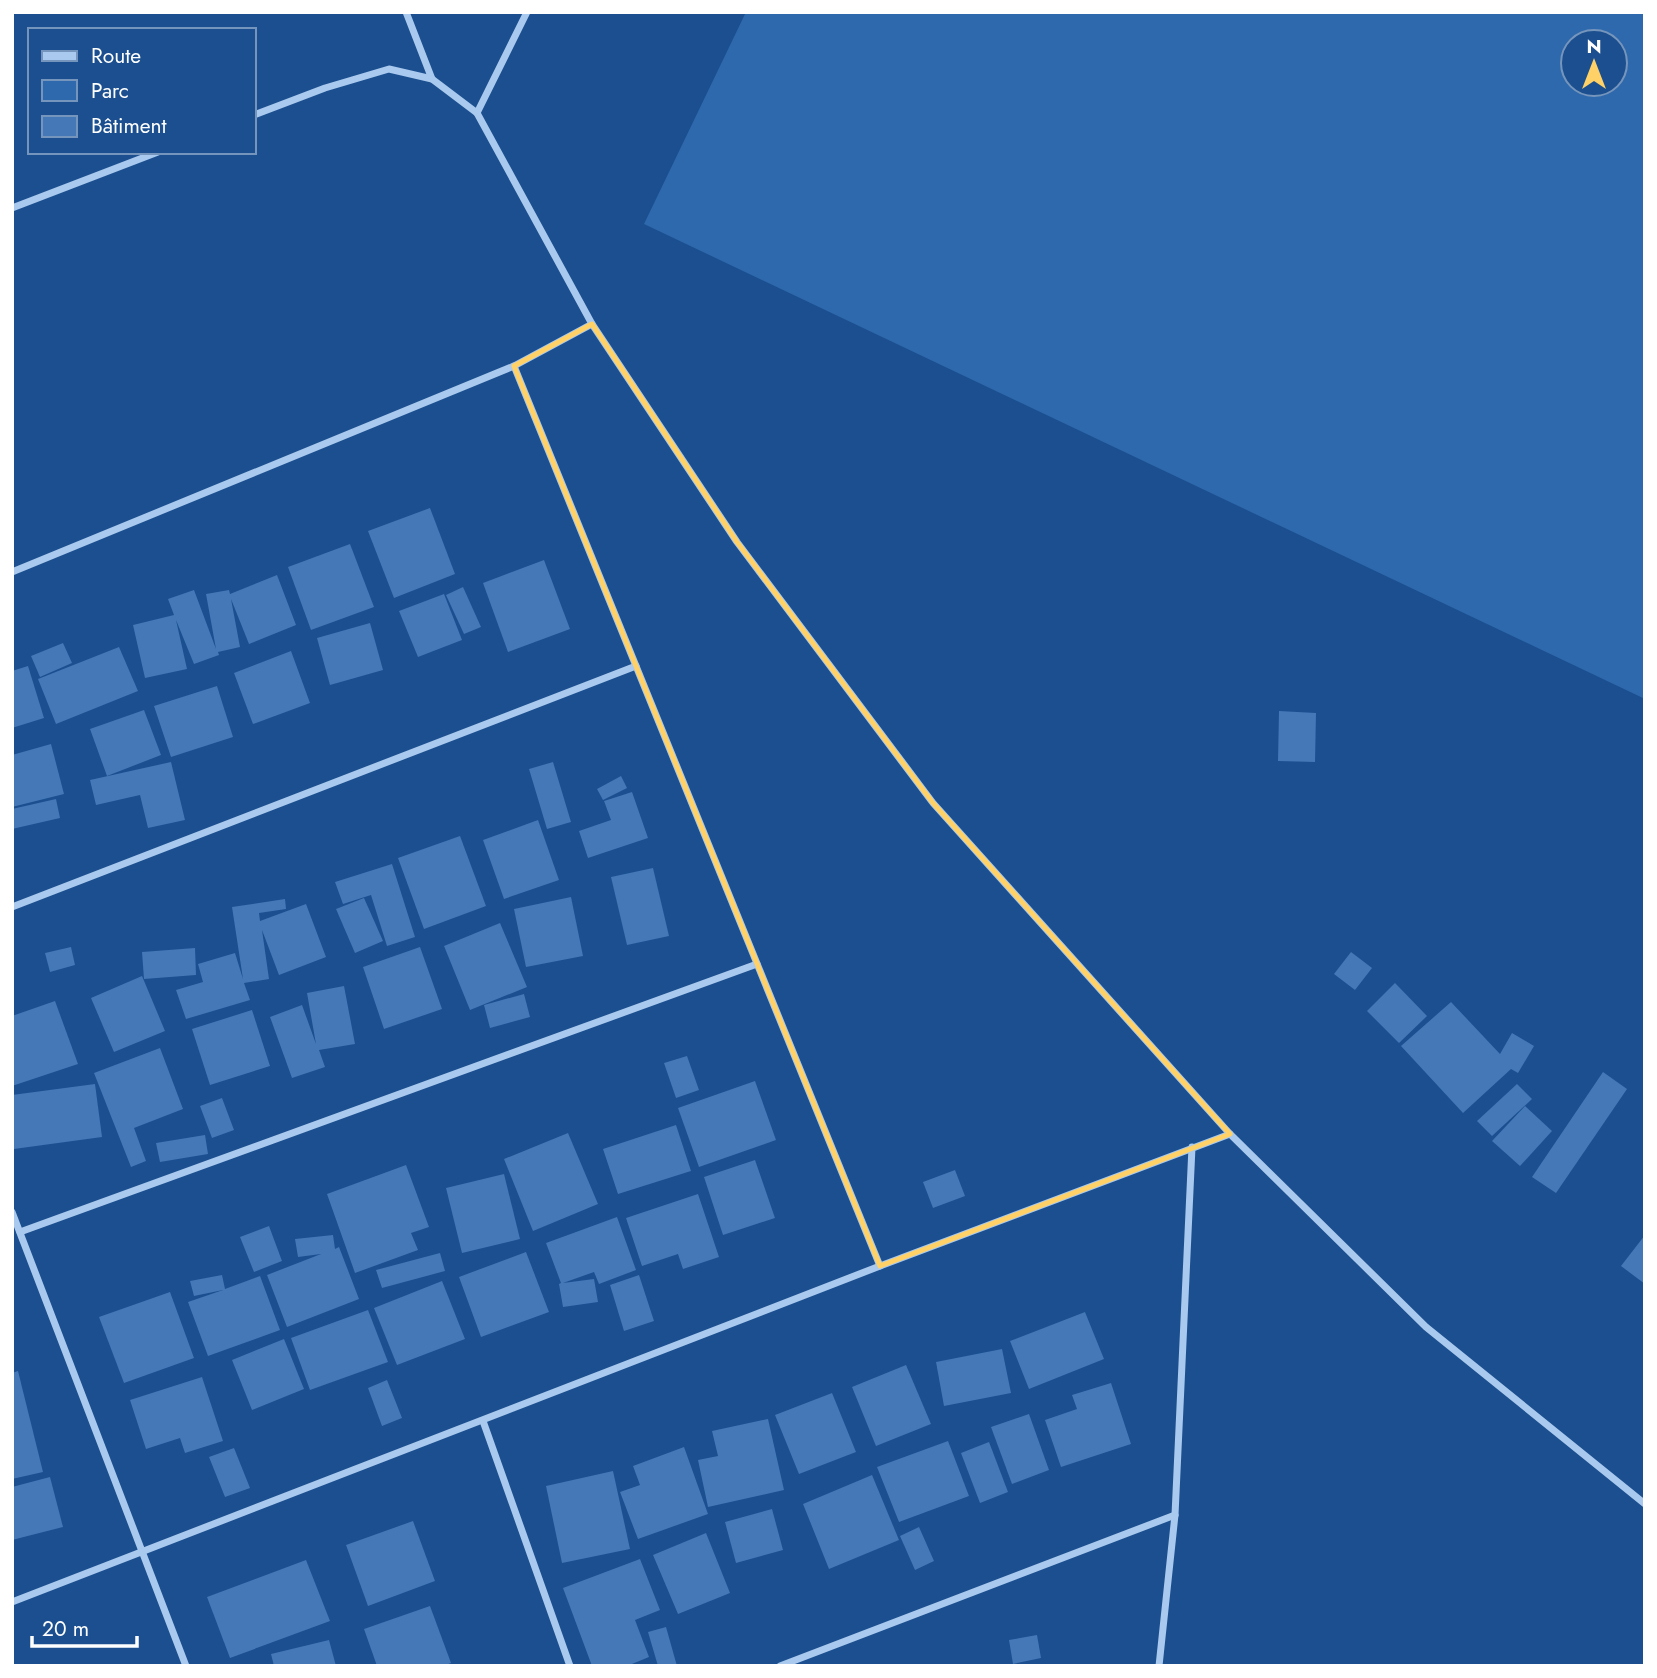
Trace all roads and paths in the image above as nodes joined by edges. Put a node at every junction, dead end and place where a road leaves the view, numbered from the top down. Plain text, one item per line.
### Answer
1 (407, 12) edge
2 (527, 12) edge
3 (432, 79) junction
4 (477, 113) junction
5 (256, 114) edge
6 (153, 154) edge
7 (12, 208) edge
8 (592, 324) junction
9 (513, 366) junction
10 (12, 572) edge
11 (636, 666) junction
12 (12, 907) edge
13 (757, 964) junction
14 (1230, 1134) junction
15 (1192, 1147) junction
16 (12, 1212) edge
17 (20, 1232) junction
18 (880, 1266) junction
19 (483, 1421) junction
20 (1645, 1504) edge
21 (1175, 1515) junction
22 (142, 1552) junction
23 (12, 1602) edge
24 (186, 1666) edge
25 (570, 1666) edge
26 (780, 1666) edge
27 (1159, 1666) edge

1 - 3 street
2 - 4 street
3 - 4 street
3 - 5 street
4 - 8 street
6 - 7 street
8 - 9 street
8 - 14 street
9 - 10 street
9 - 11 street
11 - 12 street
11 - 13 street
13 - 17 street
13 - 18 street
14 - 15 street
14 - 20 street
15 - 18 street
15 - 21 street
16 - 17 street
17 - 22 street
18 - 19 street
19 - 22 street
19 - 25 street
21 - 26 street
21 - 27 street
22 - 23 street
22 - 24 street

